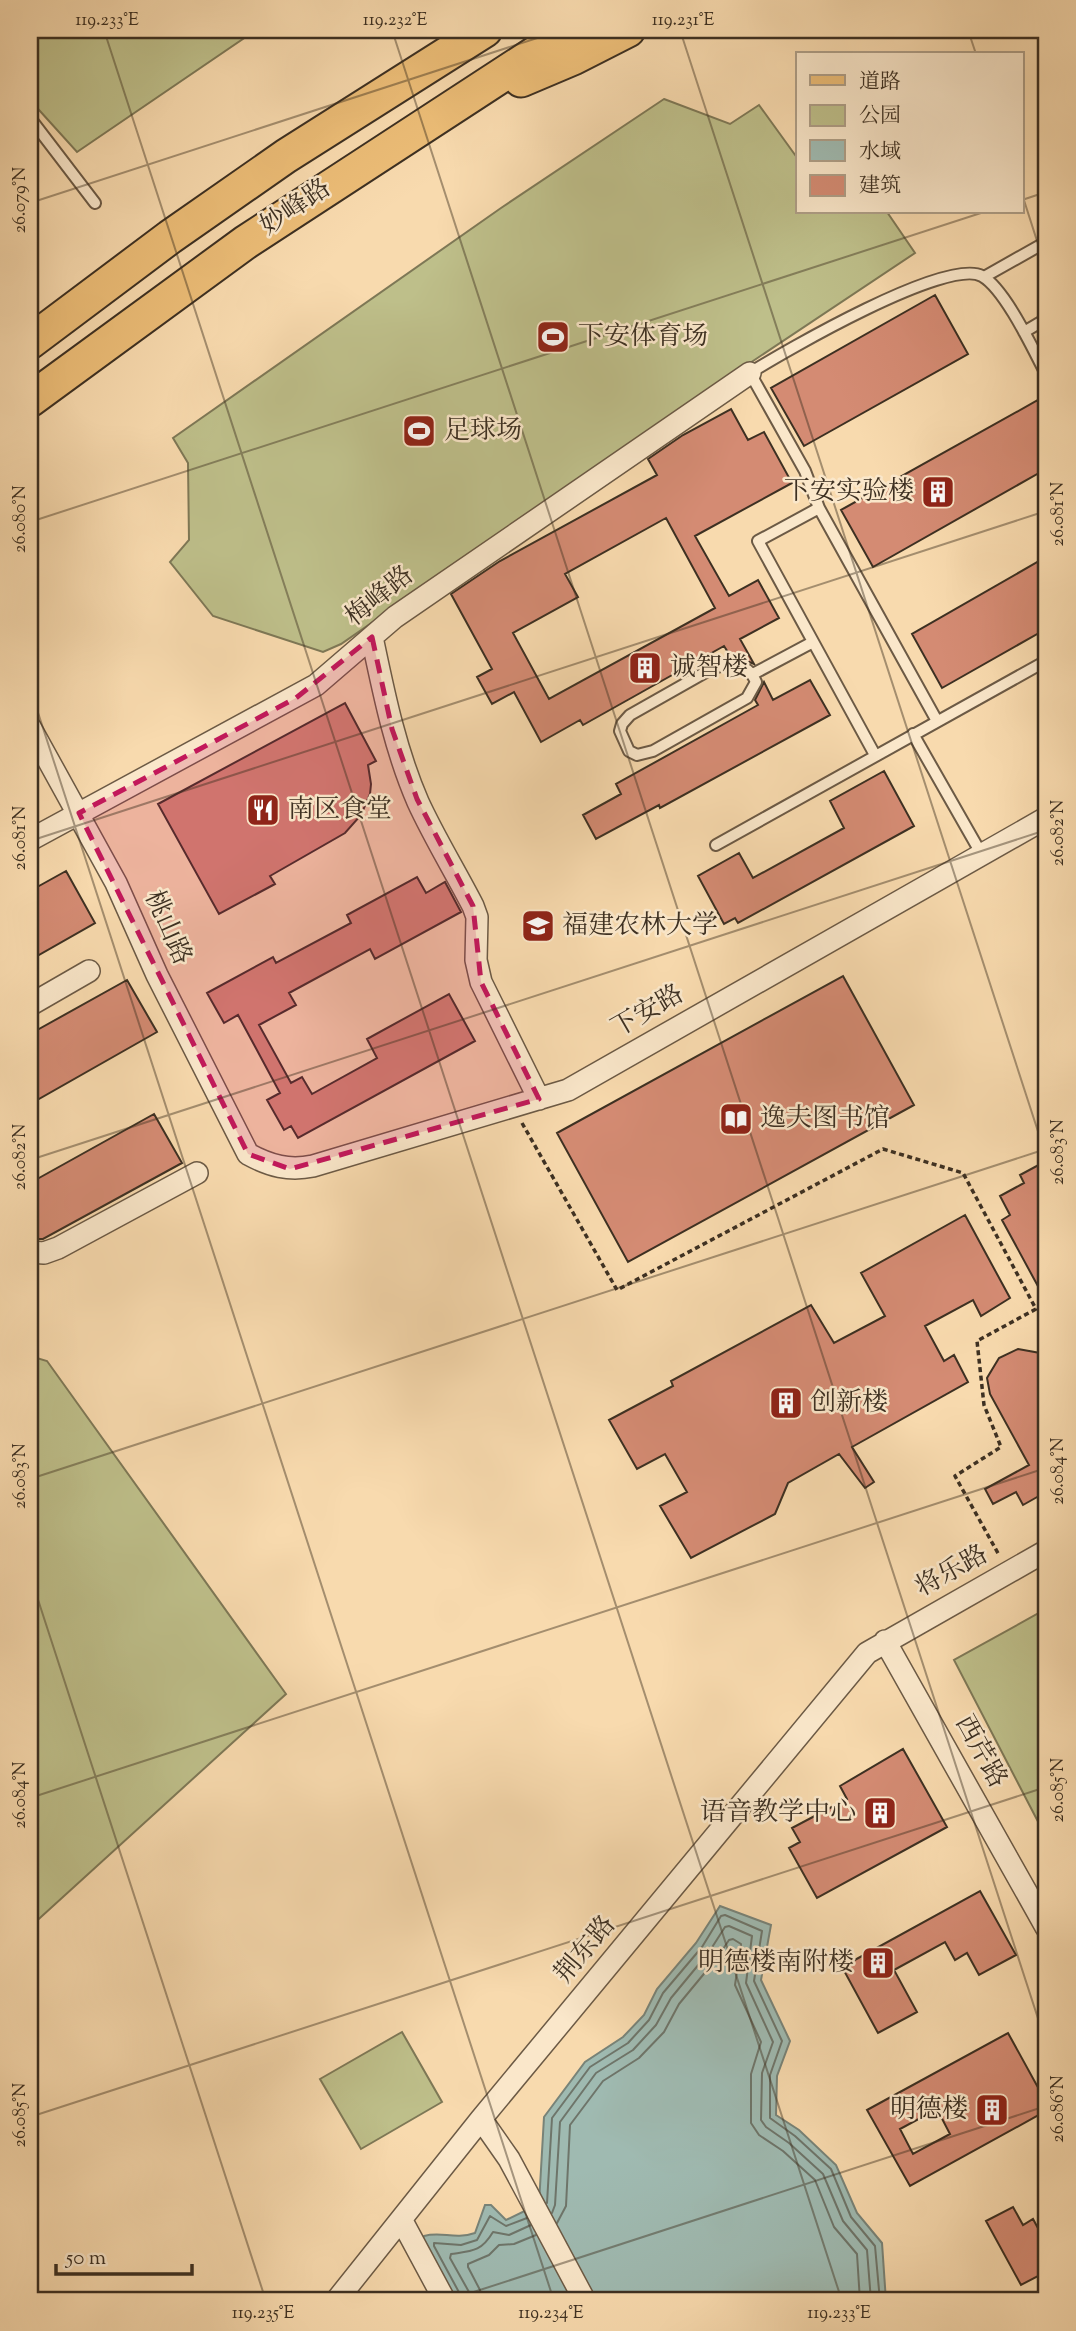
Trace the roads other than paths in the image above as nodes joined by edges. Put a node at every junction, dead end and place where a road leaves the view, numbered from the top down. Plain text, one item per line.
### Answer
1 (485, 30) edge
2 (571, 30) edge
3 (628, 30) edge
4 (447, 109) junction
5 (30, 117) edge
6 (95, 204) dead end
7 (1046, 242) edge
8 (984, 277) junction
9 (1046, 319) edge
10 (1024, 332) junction
11 (30, 342) edge
12 (750, 373) junction
13 (1046, 374) edge
14 (30, 400) edge
15 (819, 508) junction
16 (372, 637) junction
17 (813, 642) junction
18 (1046, 660) edge
19 (753, 674) junction
20 (937, 721) junction
21 (30, 727) edge
22 (913, 734) junction
23 (875, 755) junction
24 (79, 813) junction
25 (1046, 818) edge
26 (30, 840) edge
27 (716, 845) dead end
28 (982, 855) junction
29 (89, 971) dead end
30 (30, 1005) edge
31 (540, 1099) junction
32 (248, 1154) joint
33 (197, 1173) dead end
34 (30, 1252) edge
35 (1046, 1551) edge
36 (885, 1641) junction
37 (1046, 1927) edge
38 (481, 2119) junction
39 (402, 2221) junction
40 (336, 2301) edge
41 (445, 2301) edge
42 (585, 2301) edge

1 - 11 main road, 妙峰路
2 - 4 main road, 妙峰路
3 - 4 main road
4 - 14 main road, 妙峰路
5 - 6 lane
7 - 8 lane
8 - 10 lane
8 - 12 lane
9 - 10 lane
10 - 13 lane
12 - 15 lane
12 - 16 street, 梅峰路
15 - 17 lane
15 - 20 lane
16 - 24 street, 梅峰路
16 - 31 street
17 - 19 lane
17 - 23 lane
18 - 20 lane
19 - 19 lane
20 - 22 lane
21 - 24 street, 桃山路
22 - 23 lane
22 - 28 lane
23 - 27 lane
24 - 26 street, 梅峰路
24 - 32 street, 桃山路
25 - 28 street, 下安路
28 - 31 street, 下安路
29 - 30 street
31 - 32 street, 下安路
33 - 34 street
35 - 36 street, 将乐路
36 - 37 street, 西芹路
36 - 38 street, 荆东路
38 - 39 street, 荆东路
38 - 42 street
39 - 40 street, 荆东路
39 - 41 street

